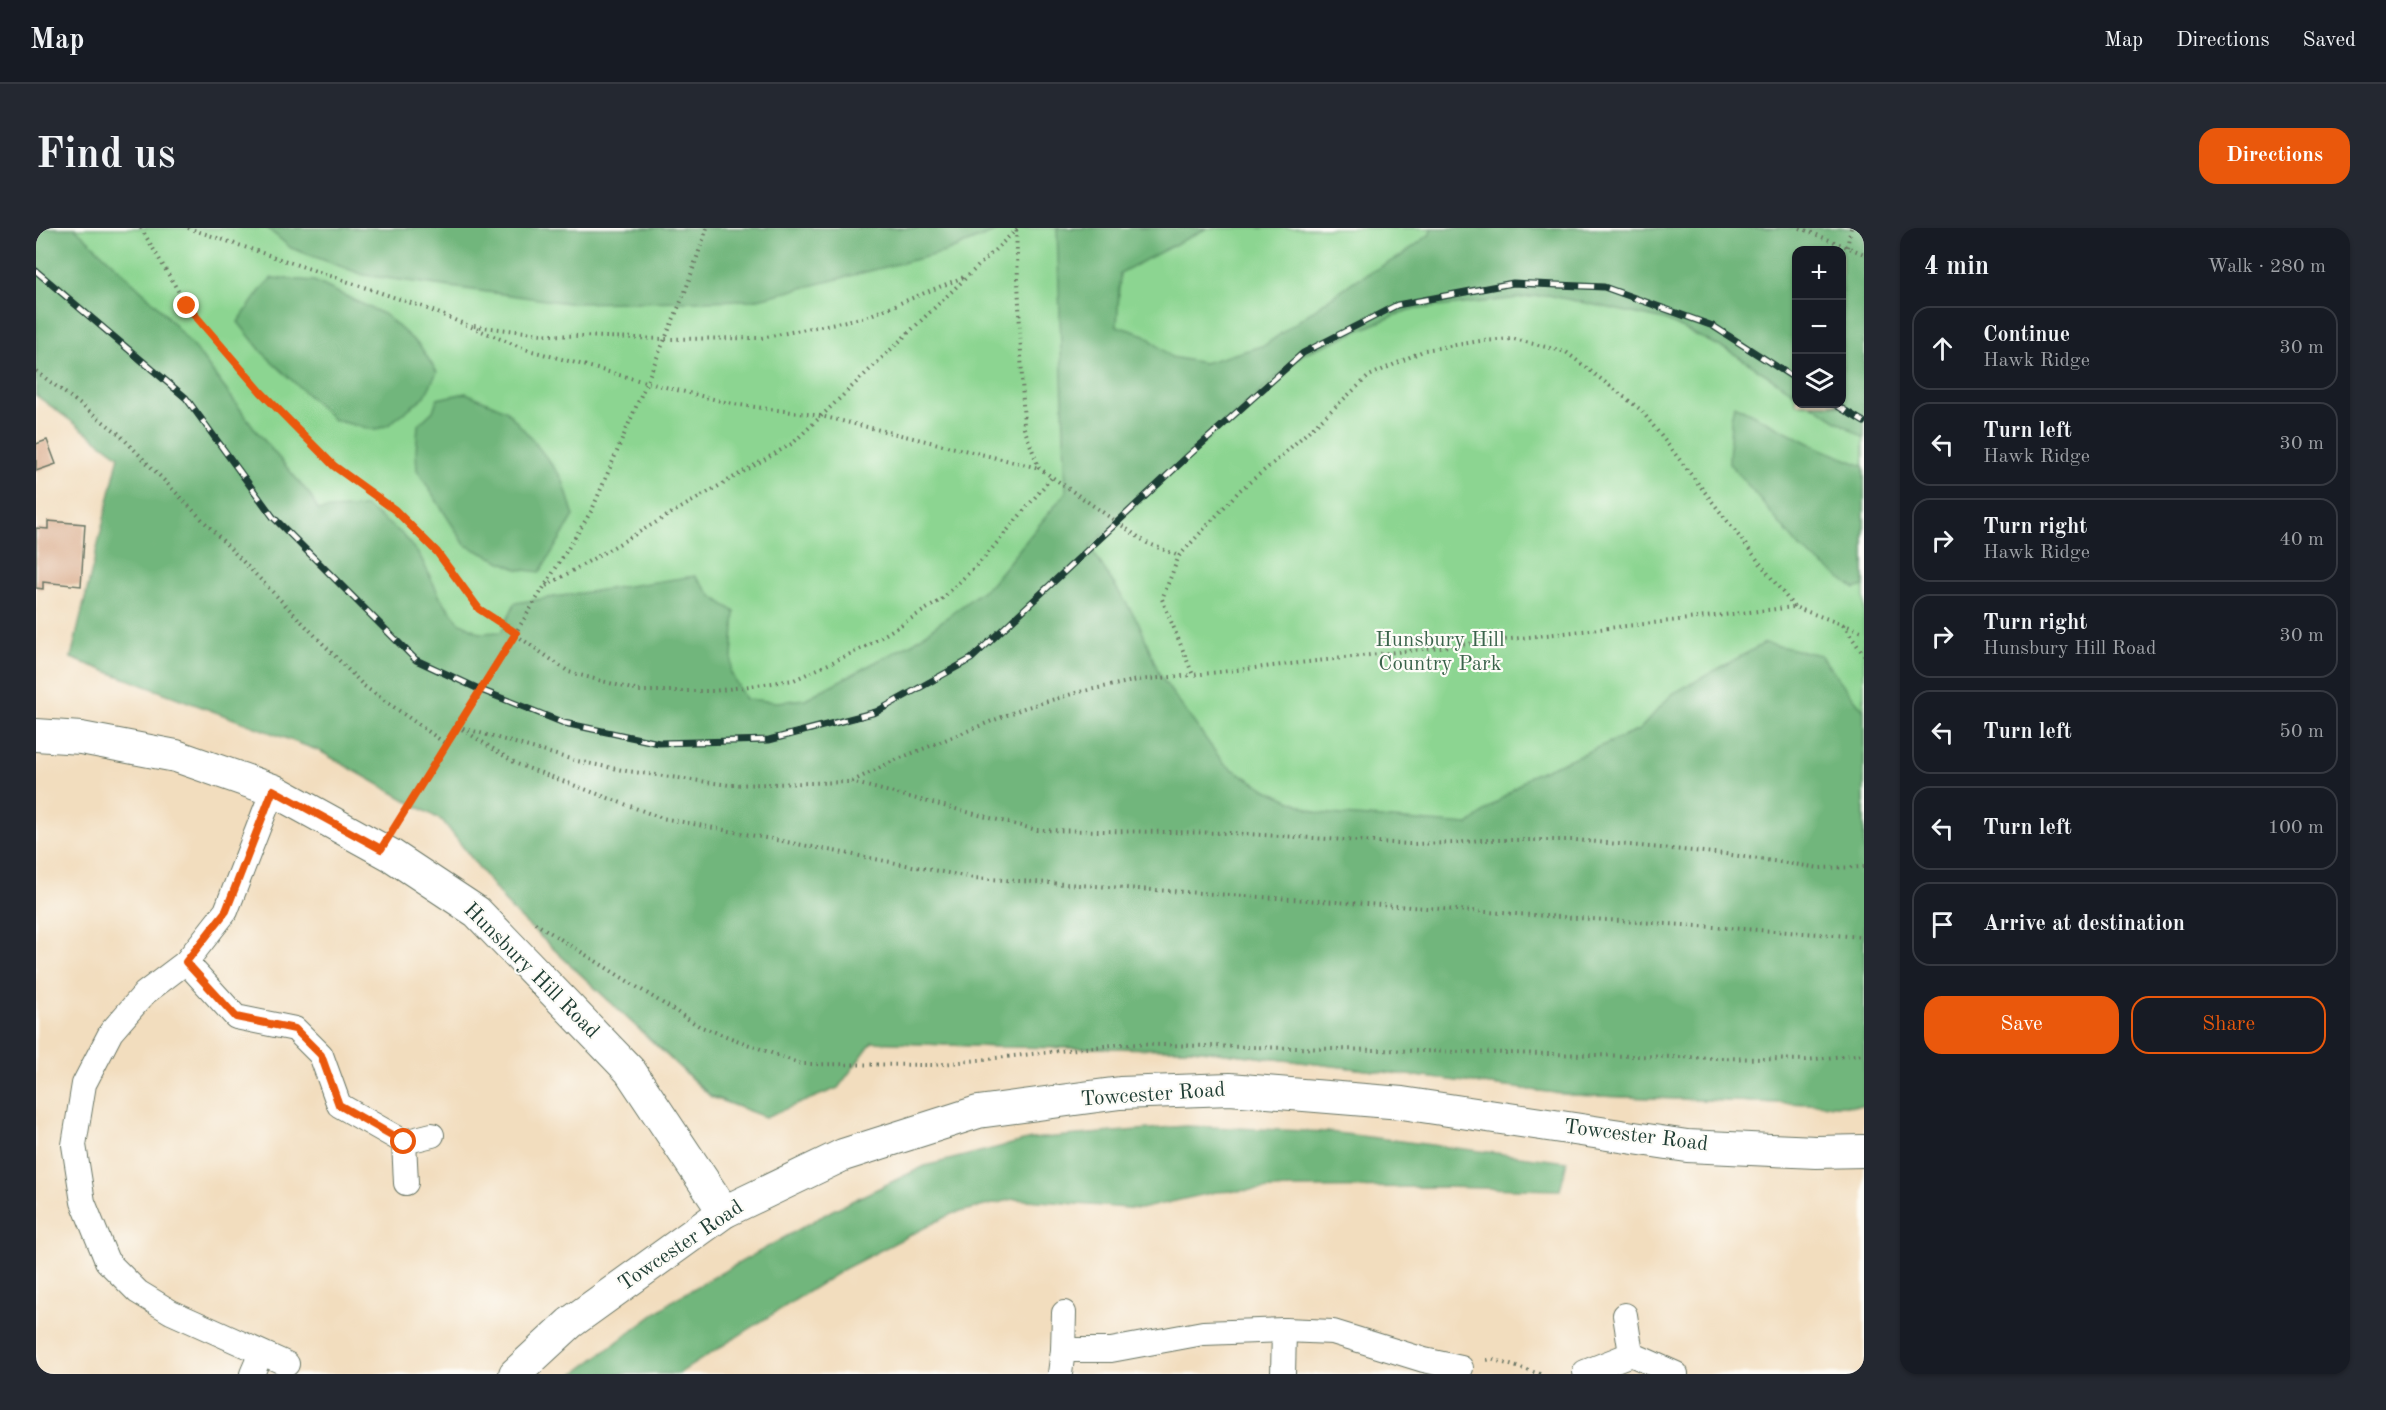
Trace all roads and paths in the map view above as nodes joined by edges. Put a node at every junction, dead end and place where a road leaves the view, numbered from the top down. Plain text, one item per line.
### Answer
1 (141, 228) edge
2 (188, 228) edge
3 (707, 228) edge
4 (1800, 228) edge
5 (1851, 228) edge
6 (1017, 229) edge
7 (1847, 247) junction
8 (1864, 254) edge
9 (969, 275) junction
10 (467, 325) junction
11 (664, 339) junction
12 (36, 371) edge
13 (645, 382) junction
14 (821, 416) junction
15 (1039, 468) junction
16 (1052, 477) junction
17 (1179, 556) junction
18 (545, 586) junction
19 (1794, 607) junction
20 (1842, 624) junction
21 (1864, 632) edge
22 (516, 633) junction
23 (1864, 655) edge
24 (1193, 675) junction
25 (457, 726) junction
26 (36, 735) edge
27 (446, 744) junction
28 (850, 782) junction
29 (273, 790) junction
30 (381, 849) junction
31 (1864, 867) edge
32 (530, 920) dead end
33 (1864, 937) edge
34 (186, 962) junction
35 (1864, 1054) edge
36 (432, 1135) dead end
37 (404, 1142) junction
38 (1864, 1150) edge
39 (406, 1183) dead end
40 (724, 1212) junction
41 (1064, 1313) dead end
42 (1625, 1315) dead end
43 (1284, 1330) junction
44 (1063, 1350) junction
45 (1631, 1354) junction
46 (256, 1363) edge
47 (287, 1364) dead end
48 (1422, 1367) edge
49 (1461, 1368) joint
50 (1586, 1372) dead end
51 (515, 1374) edge
52 (1060, 1374) edge
53 (1283, 1374) edge
54 (1540, 1374) edge
55 (1676, 1374) edge

1 - 22 path
2 - 10 path
3 - 11 path
4 - 7 path
5 - 7 path
6 - 9 path
6 - 15 path
7 - 8 path
9 - 11 path
9 - 14 path
10 - 11 path
10 - 13 path
11 - 13 path
12 - 27 path
13 - 14 path
13 - 18 path
14 - 15 path
14 - 18 path
15 - 16 path
16 - 17 path
16 - 22 path
17 - 19 path
17 - 24 path
18 - 22 path
19 - 20 path
19 - 24 path
20 - 21 path
20 - 23 path
22 - 25 path
24 - 28 path
25 - 27 path
25 - 28 path
25 - 33 path
26 - 29 street, Hunsbury Hill Road
27 - 30 path
28 - 31 path
29 - 30 street, Hunsbury Hill Road
29 - 34 street
30 - 40 street, Hunsbury Hill Road
32 - 35 path
34 - 37 street
34 - 46 street
36 - 37 street
37 - 39 street
38 - 40 street, Towcester Road
40 - 51 street, Towcester Road
41 - 44 street
42 - 45 street
43 - 44 street
43 - 48 street
43 - 53 street
44 - 52 street
45 - 50 street
45 - 55 street
46 - 47 street
48 - 49 street
49 - 54 path

